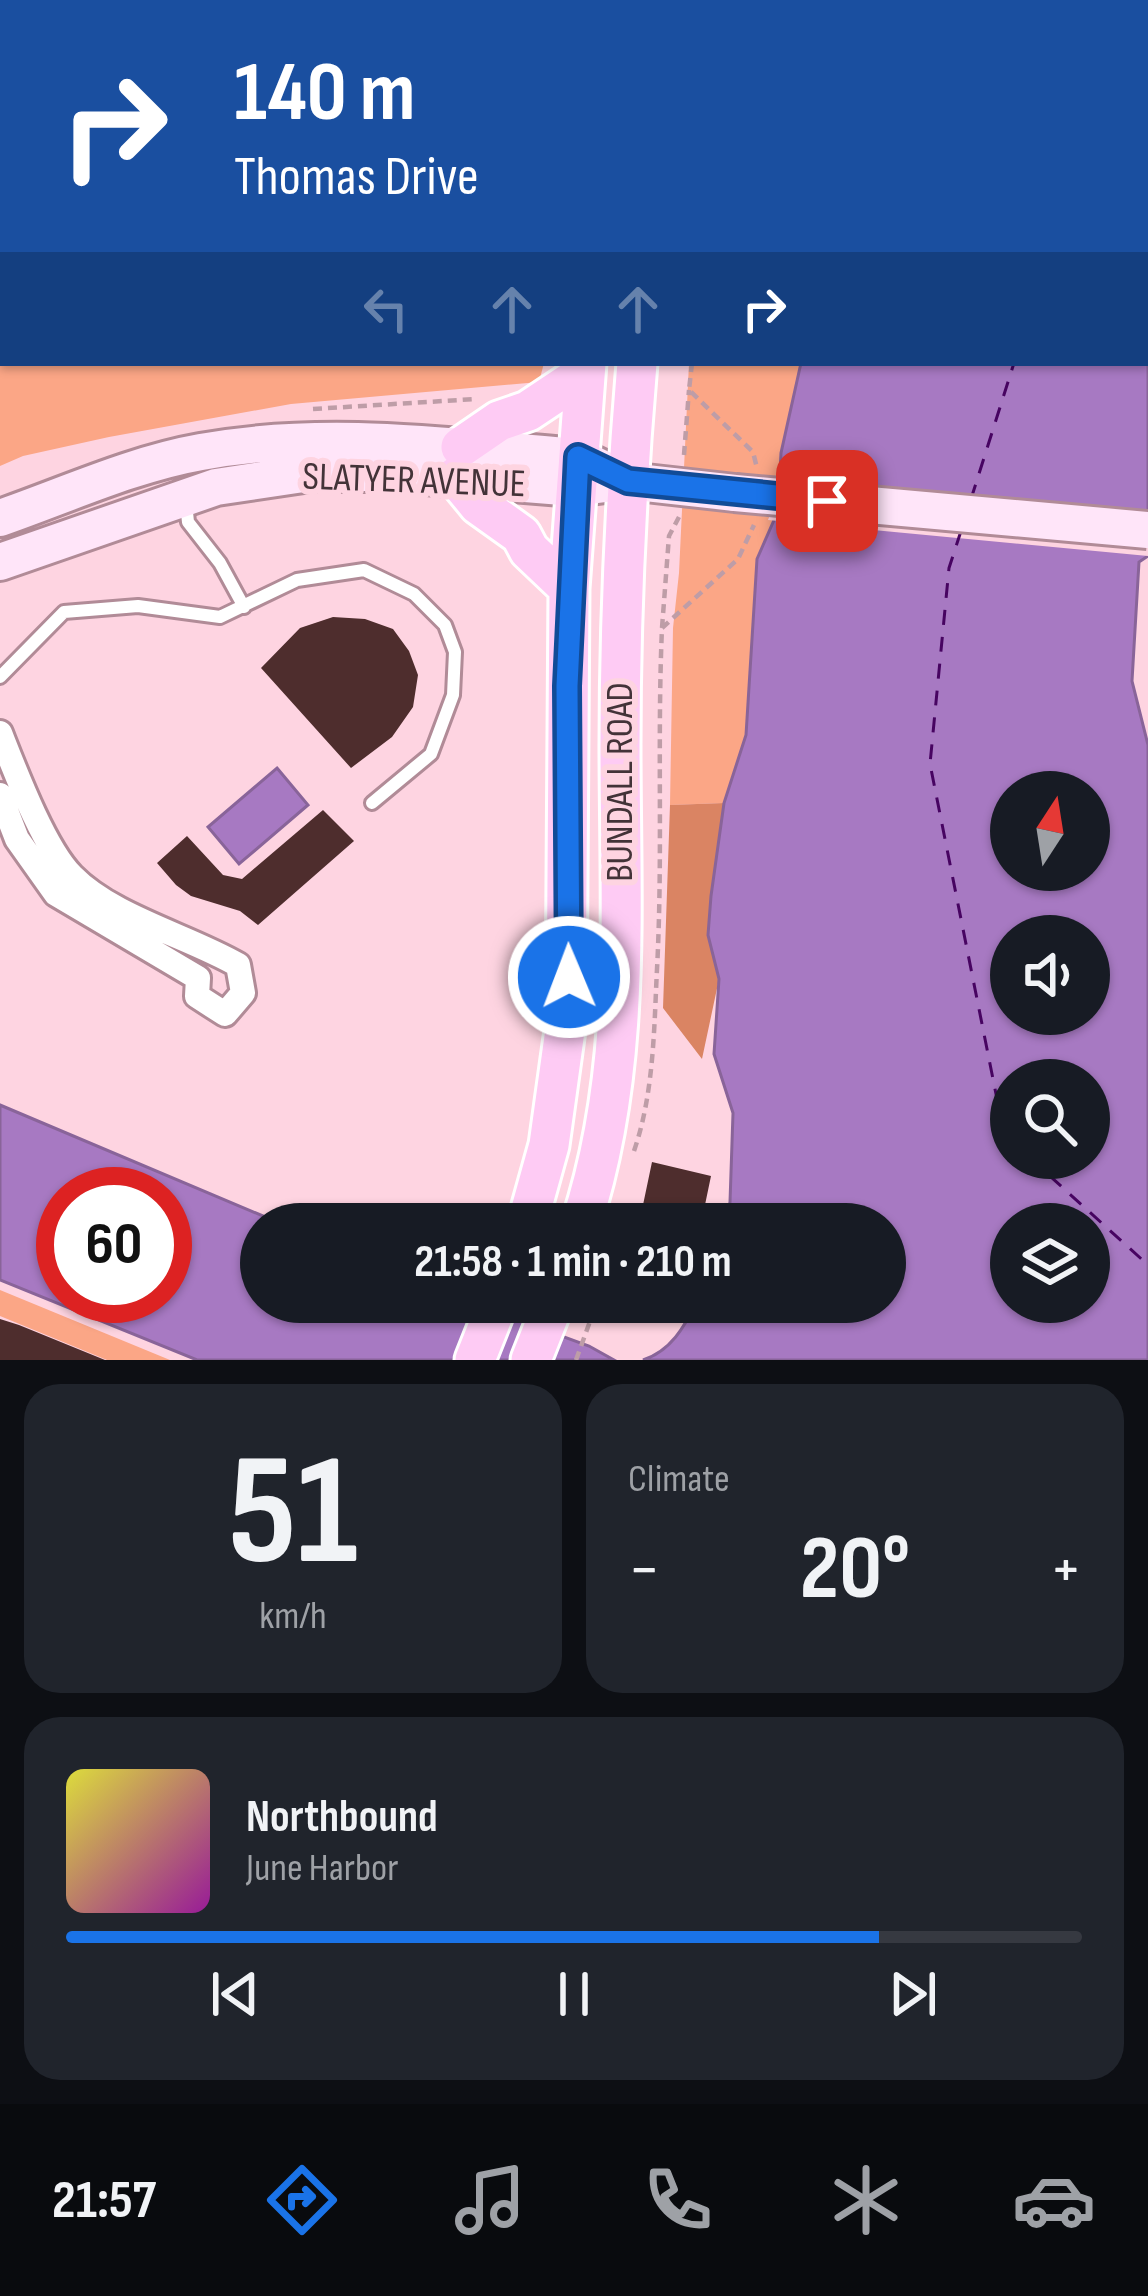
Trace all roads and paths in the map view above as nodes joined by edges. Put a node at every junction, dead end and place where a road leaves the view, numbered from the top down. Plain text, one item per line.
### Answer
1 (638, 366) edge
2 (692, 366) edge
3 (585, 368) edge
4 (689, 390) junction
5 (684, 450) dead end
6 (459, 462) junction
7 (576, 472) junction
8 (628, 481) junction
9 (185, 496) junction
10 (749, 496) junction
11 (679, 517) dead end
12 (0, 518) edge
13 (1148, 530) edge
14 (0, 562) edge
15 (569, 588) junction
16 (244, 608) junction
17 (662, 628) junction
18 (0, 677) edge
19 (0, 733) edge
20 (0, 795) edge
21 (372, 803) dead end
22 (9, 839) edge
23 (629, 1168) dead end
24 (533, 1203) edge
25 (586, 1203) edge
26 (490, 1323) edge
27 (545, 1323) edge
28 (591, 1323) edge
29 (475, 1360) edge
30 (531, 1360) edge
31 (576, 1360) edge

1 - 8 main road, BUNDALL ROAD
2 - 4 path
3 - 6 main road
3 - 7 main road, BUNDALL ROAD
4 - 5 path
4 - 10 path
6 - 7 main road, SLATYER AVENUE
6 - 9 main road, SLATYER AVENUE
6 - 12 main road, SLATYER AVENUE
6 - 15 main road
7 - 8 main road, SLATYER AVENUE
7 - 15 main road, BUNDALL ROAD
8 - 10 main road, SLATYER AVENUE
8 - 25 main road, BUNDALL ROAD
9 - 14 main road, SLATYER AVENUE
9 - 16 lane
10 - 13 main road, SLATYER AVENUE, bridge
10 - 17 path
11 - 17 path
15 - 24 main road, BUNDALL ROAD
16 - 18 lane
16 - 21 lane
17 - 23 path
19 - 22 street
20 - 22 street
26 - 29 main road
27 - 30 main road
28 - 31 path

